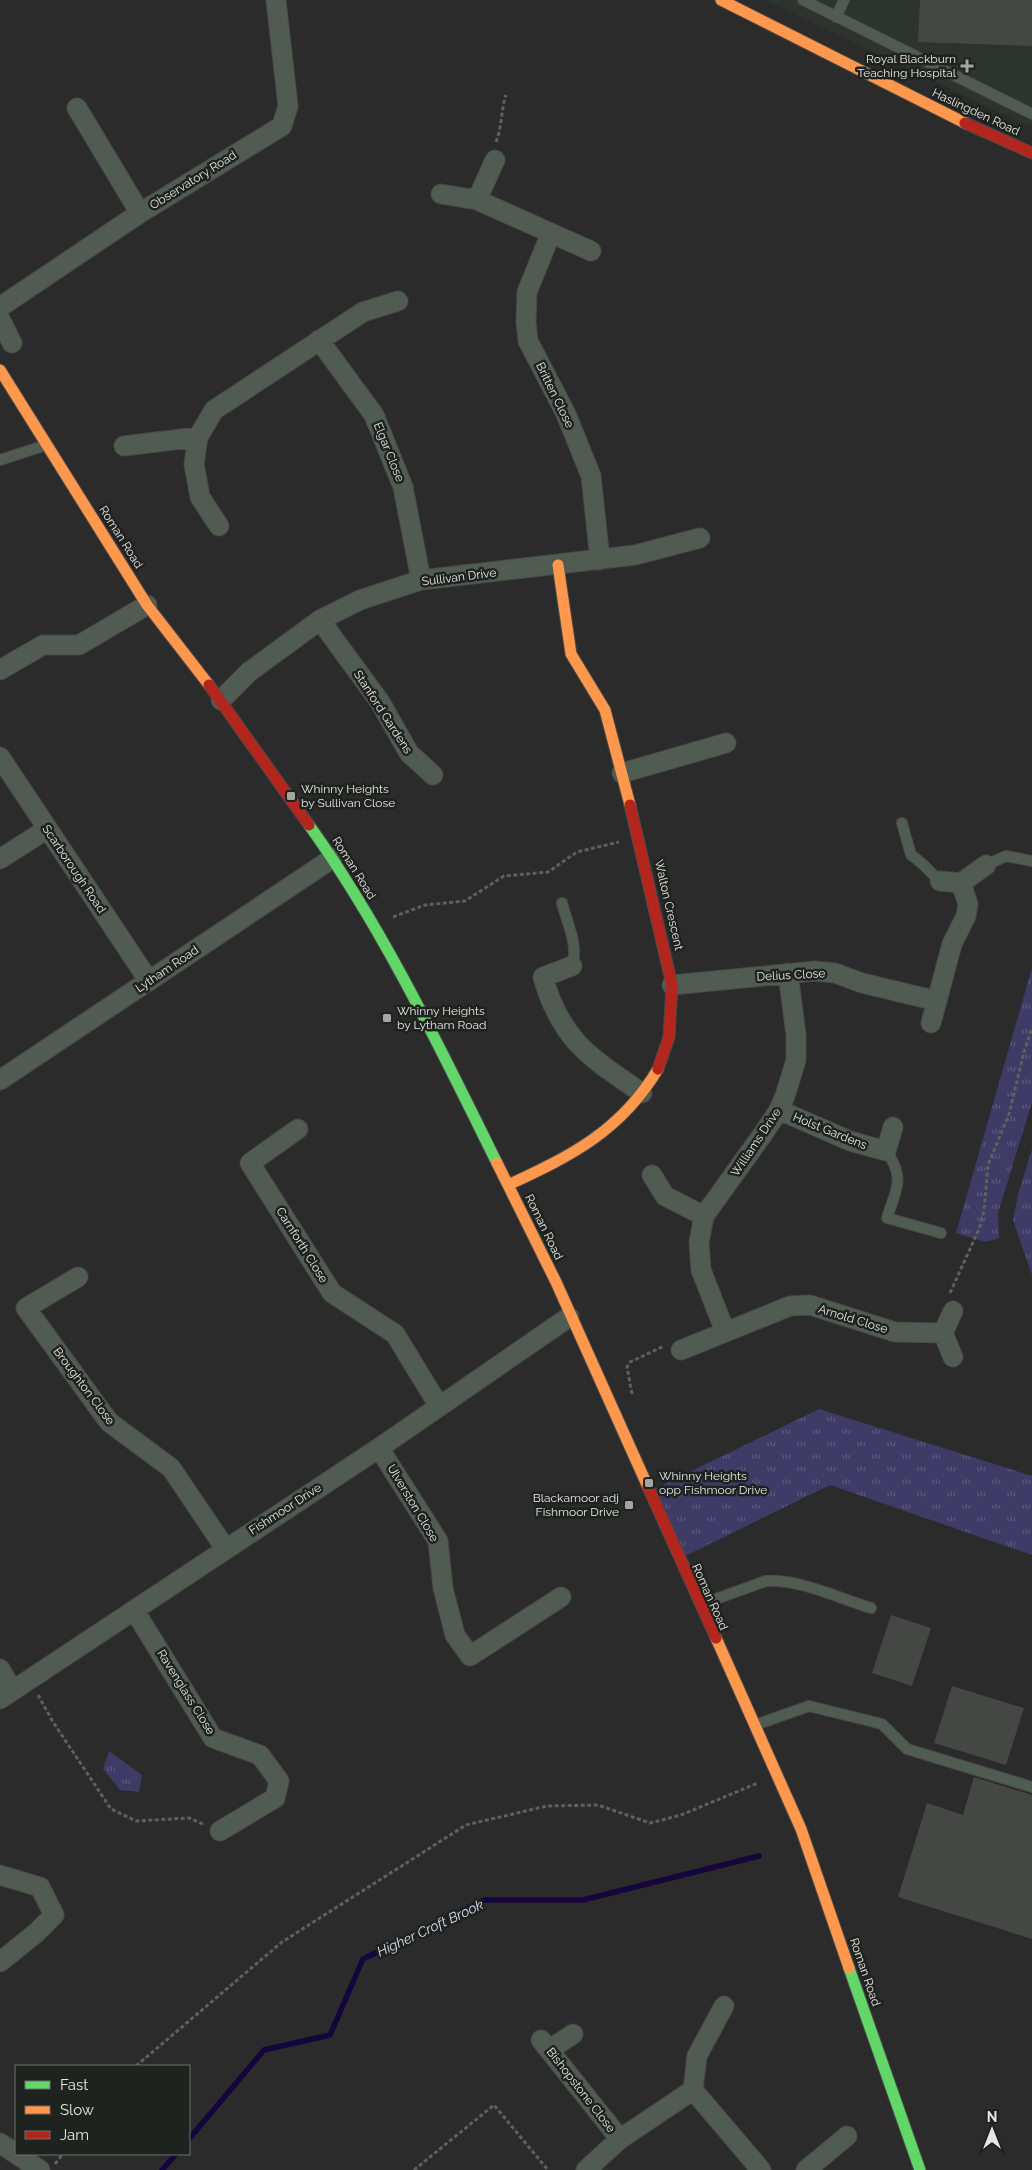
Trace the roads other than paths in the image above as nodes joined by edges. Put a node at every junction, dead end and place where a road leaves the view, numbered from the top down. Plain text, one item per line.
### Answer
1 (276, 0) edge
2 (721, 0) edge
3 (803, 0) edge
4 (844, 0) edge
5 (836, 16) junction
6 (77, 108) dead end
7 (1032, 114) edge
8 (1032, 153) edge
9 (495, 160) road end
10 (441, 194) dead end
11 (477, 200) junction
12 (140, 213) junction
13 (551, 233) junction
14 (591, 251) dead end
15 (398, 300) dead end
16 (0, 307) edge
17 (0, 319) edge
18 (319, 340) junction
19 (12, 343) dead end
20 (0, 370) edge
21 (198, 437) junction
22 (47, 445) junction
23 (124, 446) dead end
24 (0, 460) edge
25 (219, 526) dead end
26 (700, 538) dead end
27 (600, 560) junction
28 (558, 566) junction
29 (421, 580) junction
30 (147, 605) junction
31 (320, 620) junction
32 (0, 670) edge
33 (221, 700) junction
34 (726, 743) dead end
35 (0, 757) edge
36 (622, 773) junction
37 (433, 775) dead end
38 (902, 822) dead end
39 (47, 829) junction
40 (333, 858) junction
41 (0, 859) edge
42 (1032, 861) edge
43 (986, 865) joint
44 (940, 880) joint
45 (961, 883) junction
46 (562, 903) dead end
47 (572, 966) joint
48 (788, 973) junction
49 (149, 981) junction
50 (672, 985) junction
51 (937, 1001) junction
52 (931, 1023) dead end
53 (0, 1080) edge
54 (642, 1093) junction
55 (779, 1110) junction
56 (893, 1127) dead end
57 (298, 1129) dead end
58 (886, 1151) junction
59 (652, 1175) dead end
60 (508, 1185) junction
61 (704, 1216) junction
62 (941, 1233) dead end
63 (78, 1277) dead end
64 (953, 1311) road end
65 (569, 1317) junction
66 (725, 1331) junction
67 (943, 1333) junction
68 (682, 1350) road end
69 (953, 1358) dead end
70 (439, 1406) junction
71 (379, 1448) junction
72 (225, 1548) junction
73 (561, 1597) dead end
74 (699, 1605) junction
75 (870, 1608) dead end
76 (134, 1610) junction
77 (0, 1669) edge
78 (6, 1694) edge
79 (753, 1726) junction
80 (1032, 1787) edge
81 (220, 1831) road end
82 (0, 1875) edge
83 (0, 1962) edge
84 (724, 2006) dead end
85 (573, 2034) dead end
86 (693, 2090) junction
87 (847, 2136) dead end
88 (620, 2139) junction
89 (0, 2143) edge
90 (15, 2153) edge
91 (18, 2155) edge
92 (40, 2170) edge
93 (586, 2170) edge
94 (761, 2170) edge
95 (806, 2170) edge
96 (920, 2170) edge

1 - 12 street, Observatory Road
2 - 8 main road, Haslingden Road
3 - 5 lane
4 - 5 lane
5 - 7 lane
6 - 12 street
9 - 11 street
10 - 11 street
11 - 13 street
12 - 16 street, Observatory Road
13 - 14 street
13 - 27 street, Britten Close
15 - 18 street
17 - 19 street
18 - 21 street
18 - 29 street, Elgar Close
20 - 22 main road, Roman Road
21 - 23 street
21 - 25 street
22 - 24 lane
22 - 30 main road, Roman Road
26 - 27 street, Sullivan Drive
27 - 28 street, Sullivan Drive
28 - 29 street, Sullivan Drive
28 - 36 main road, Walton Crescent
29 - 31 street, Sullivan Drive
30 - 32 street
30 - 33 main road, Roman Road
31 - 33 street, Sullivan Drive
31 - 37 street, Stanford Gardens
33 - 40 main road, Roman Road
34 - 36 street
35 - 39 street, Scarborough Road
36 - 50 main road, Walton Crescent
38 - 44 lane
39 - 41 street
39 - 49 street, Scarborough Road
40 - 49 street, Lytham Road
40 - 60 main road, Roman Road
42 - 43 lane
43 - 45 street
44 - 45 street
45 - 51 street
46 - 47 lane
47 - 54 street
48 - 50 street, Delius Close
48 - 51 street, Delius Close
48 - 55 street, Williams Drive
49 - 53 street, Lytham Road
50 - 54 main road, Walton Crescent
51 - 52 street
54 - 60 main road, Walton Crescent
55 - 58 street, Holst Gardens
55 - 61 street, Williams Drive
56 - 58 street
57 - 70 street, Carnforth Close
58 - 62 lane
59 - 61 street
60 - 65 main road, Roman Road
61 - 66 street, Williams Drive
63 - 72 street, Broughton Close
64 - 67 street
65 - 70 street, Fishmoor Drive
65 - 74 main road, Roman Road
66 - 67 street, Arnold Close
66 - 68 street, Arnold Close
67 - 69 street
70 - 71 street, Fishmoor Drive
71 - 72 street, Fishmoor Drive
71 - 73 street, Ulverston Close
72 - 76 street, Fishmoor Drive
74 - 75 lane
74 - 79 main road, Roman Road
76 - 78 street, Fishmoor Drive
76 - 81 street, Ravenglass Close
77 - 78 street
79 - 80 lane
79 - 96 main road, Roman Road
82 - 83 street
84 - 86 street
85 - 88 street, Bishopstone Close
86 - 88 street
86 - 94 street
87 - 95 street
88 - 93 street
89 - 90 street
91 - 92 street

